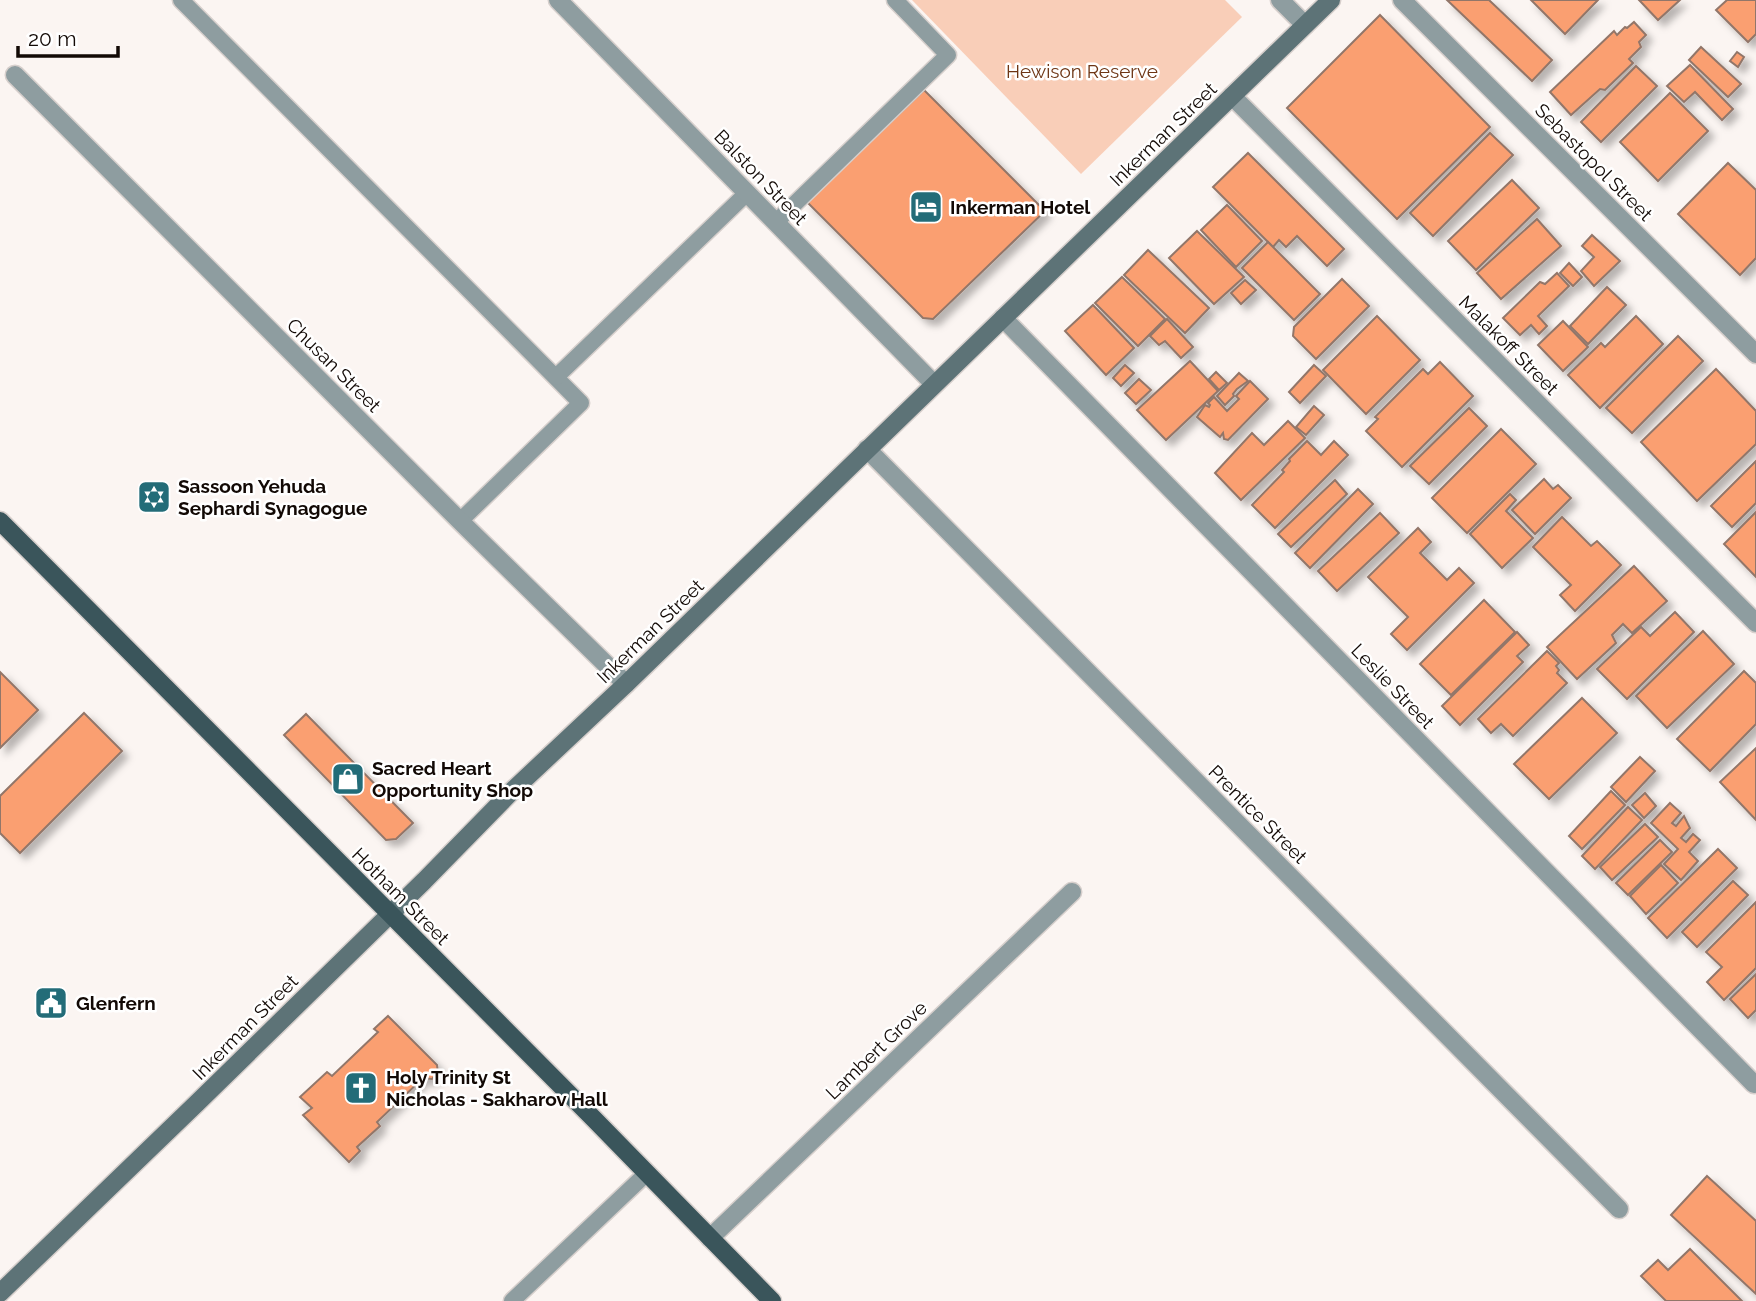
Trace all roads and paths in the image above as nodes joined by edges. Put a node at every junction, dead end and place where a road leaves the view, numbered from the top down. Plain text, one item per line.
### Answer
1 (181, 0) edge
2 (558, 0) edge
3 (895, 0) edge
4 (1280, 0) edge
5 (1331, 0) edge
6 (1402, 0) edge
7 (1305, 25) junction
8 (15, 75) dead end
9 (1232, 96) junction
10 (747, 193) junction
11 (776, 222) junction
12 (1003, 318) junction
13 (1756, 354) edge
14 (556, 377) junction
15 (934, 384) junction
16 (867, 449) junction
17 (0, 521) edge
18 (460, 521) junction
19 (1756, 623) edge
20 (626, 684) junction
21 (1072, 892) dead end
22 (390, 914) junction
23 (1754, 1084) dead end
24 (646, 1173) junction
25 (1619, 1209) dead end
26 (710, 1238) junction
27 (0, 1293) edge
28 (512, 1301) edge
29 (772, 1301) edge

1 - 14 lane
2 - 10 street, Balston Street
3 - 11 lane
4 - 7 street
5 - 7 street, Inkerman Street
6 - 13 street, Sebastopol Street
7 - 9 street, Inkerman Street
8 - 18 street, Chusan Street
9 - 12 street, Inkerman Street
9 - 19 street, Malakoff Street
10 - 11 street, Balston Street
10 - 14 lane
11 - 15 street, Balston Street
12 - 15 street, Inkerman Street
12 - 23 street, Leslie Street
14 - 18 lane
15 - 16 street, Inkerman Street
16 - 20 street, Inkerman Street
16 - 25 street, Prentice Street
17 - 22 main road, Hotham Street
18 - 20 street, Chusan Street
20 - 22 street, Inkerman Street
21 - 26 street, Lambert Grove
22 - 24 main road, Hotham Street
22 - 27 street, Inkerman Street
24 - 26 main road, Hotham Street
24 - 28 lane
26 - 29 main road, Hotham Street

